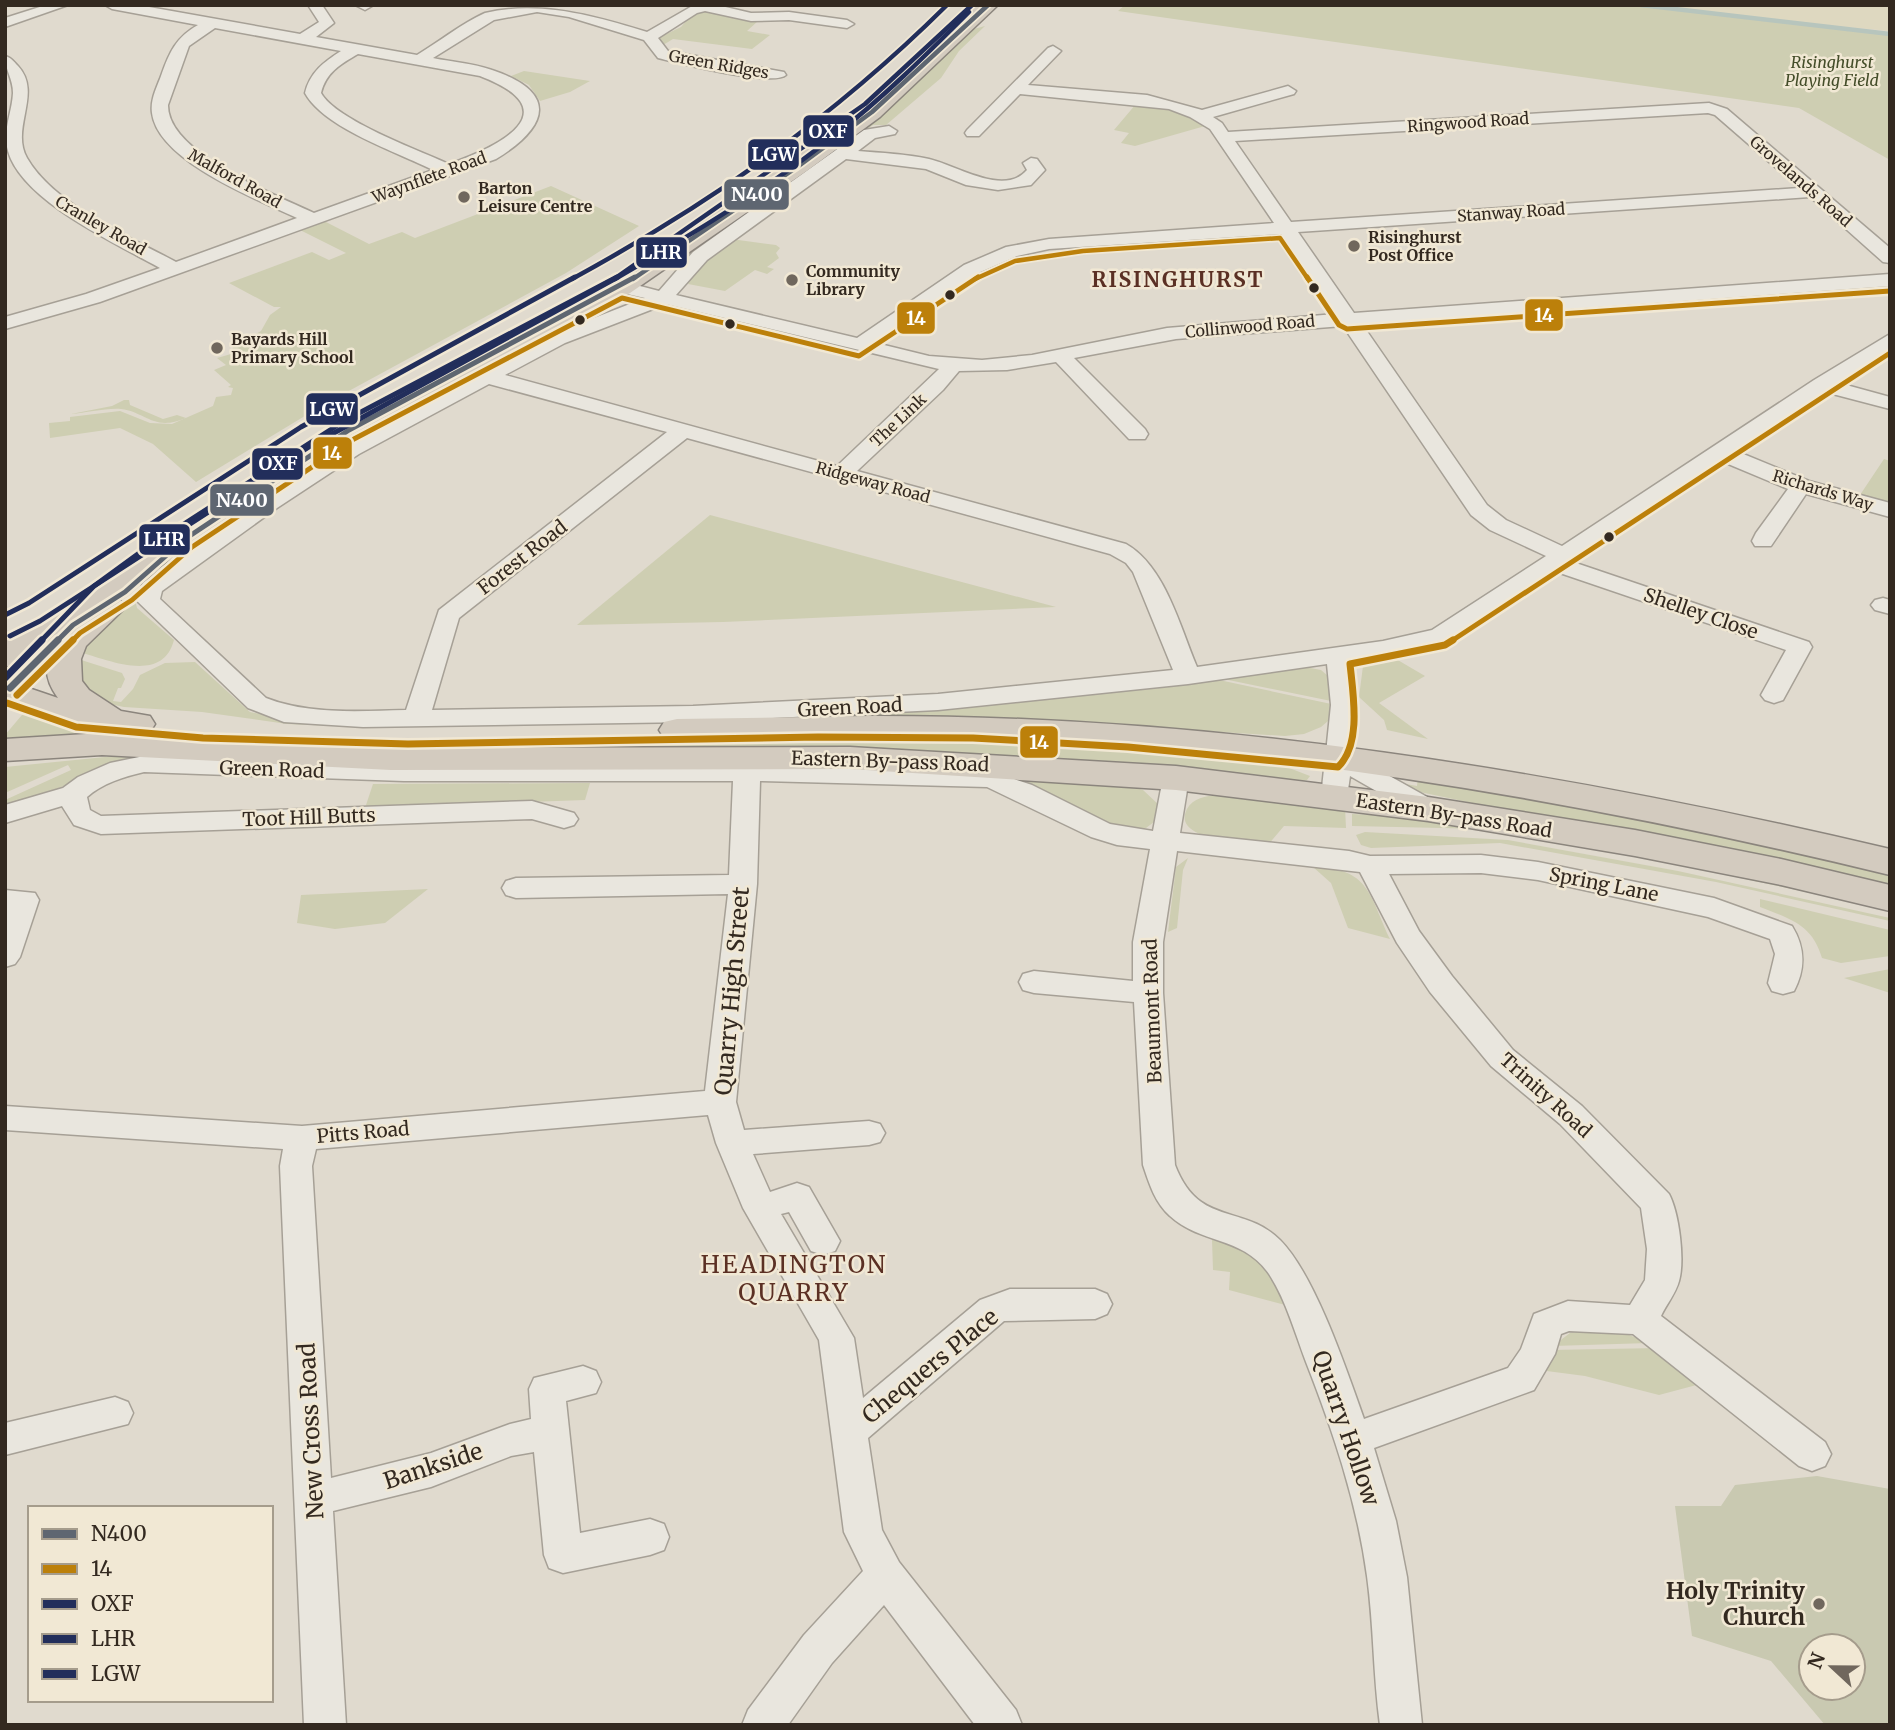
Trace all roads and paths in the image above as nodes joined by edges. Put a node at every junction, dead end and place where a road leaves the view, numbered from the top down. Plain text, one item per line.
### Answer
1 (61, 5) edge
2 (111, 5) edge
3 (759, 5) edge
4 (962, 5) edge
5 (988, 5) edge
6 (320, 6) edge
7 (705, 6) edge
8 (502, 8) edge
9 (738, 14) junction
10 (5, 23) edge
11 (213, 23) junction
12 (847, 24) dead end
13 (649, 37) junction
14 (302, 40) junction
15 (355, 49) junction
16 (1053, 51) dead end
17 (920, 59) junction
18 (5, 61) edge
19 (418, 61) junction
20 (778, 75) dead end
21 (1016, 88) junction
22 (1288, 90) dead end
23 (1709, 108) joint
24 (1203, 115) junction
25 (889, 131) dead end
26 (972, 133) dead end
27 (1226, 137) junction
28 (845, 154) junction
29 (1031, 163) dead end
30 (448, 170) junction
31 (1814, 192) junction
32 (313, 219) junction
33 (1284, 228) junction
34 (1890, 258) edge
35 (176, 269) junction
36 (1890, 280) edge
37 (621, 287) junction
38 (663, 298) junction
39 (1348, 319) junction
40 (5, 323) edge
41 (1887, 343) edge
42 (859, 346) junction
43 (1062, 357) junction
44 (953, 366) junction
45 (484, 376) junction
46 (1821, 384) junction
47 (1890, 403) edge
48 (681, 431) junction
49 (1137, 434) dead end
50 (1718, 453) junction
51 (842, 473) junction
52 (1801, 486) junction
53 (1890, 510) edge
54 (1763, 541) dead end
55 (1555, 558) junction
56 (126, 592) junction
57 (5, 627) edge
58 (1338, 655) junction
59 (1188, 676) junction
60 (7, 686) edge
61 (1774, 695) dead end
62 (416, 719) junction
63 (126, 723) junction
64 (5, 750) edge
65 (1336, 757) junction
66 (747, 771) junction
67 (1176, 778) junction
68 (73, 794) junction
69 (1334, 797) junction
70 (1428, 809) junction
71 (5, 814) edge
72 (564, 819) dead end
73 (1167, 841) junction
74 (1890, 862) edge
75 (1370, 865) junction
76 (743, 884) junction
77 (516, 888) dead end
78 (1890, 898) edge
79 (5, 900) edge
80 (5, 957) edge
81 (1034, 982) dead end
82 (1783, 983) dead end
83 (1148, 993) junction
84 (720, 1102) junction
85 (5, 1118) edge
86 (869, 1133) dead end
87 (302, 1138) junction
88 (732, 1143) junction
89 (1174, 1201) joint
90 (761, 1208) junction
91 (823, 1241) dead end
92 (1095, 1304) dead end
93 (1640, 1320) junction
94 (583, 1382) dead end
95 (115, 1413) dead end
96 (851, 1430) junction
97 (551, 1432) junction
98 (5, 1439) edge
99 (1355, 1439) junction
100 (1812, 1454) dead end
101 (314, 1499) junction
102 (650, 1537) dead end
103 (885, 1576) junction
104 (325, 1725) edge
105 (763, 1725) edge
106 (1001, 1725) edge
107 (1401, 1725) edge

1 - 10 street
2 - 11 street, Waynflete Road
3 - 9 street
4 - 17 highway
5 - 17 highway
6 - 14 street
7 - 9 street, Green Ridges
7 - 13 street, Green Ridges
8 - 13 street, Green Ridges
8 - 19 street, Green Ridges
9 - 12 street, Green Ridges
11 - 14 street, Waynflete Road
11 - 32 street, Malford Road
13 - 20 street, Green Ridges
14 - 15 street, Waynflete Road
15 - 19 street, Waynflete Road
15 - 30 street
16 - 21 street
17 - 37 highway
17 - 57 highway
18 - 35 street, Cranley Road
19 - 30 street, Waynflete Road
21 - 24 street
21 - 26 street
22 - 24 street
23 - 27 street, Ringwood Road
23 - 31 street, Grovelands Road
24 - 27 street
25 - 28 street
27 - 33 street
28 - 29 street
28 - 38 street
30 - 32 street, Waynflete Road
31 - 33 street, Stanway Road
31 - 34 street, Grovelands Road
32 - 35 street, Waynflete Road
33 - 39 street
33 - 42 street, Stanway Road
35 - 40 street, Waynflete Road
36 - 39 street, Collinwood Road
37 - 38 street, Collinwood Road
37 - 56 highway
38 - 42 street, Collinwood Road
38 - 45 street
39 - 43 street, Collinwood Road
39 - 55 street
41 - 46 street
42 - 44 street, Collinwood Road
43 - 44 street, Collinwood Road
43 - 49 street
44 - 51 street, The Link
45 - 48 street, Ridgeway Road
45 - 56 street
46 - 47 street
46 - 50 street
48 - 51 street, Ridgeway Road
48 - 62 street, Forest Road
50 - 52 street, Richards Way
50 - 55 street
51 - 59 street, Ridgeway Road
52 - 53 street, Richards Way
52 - 54 street
55 - 58 street, Green Road
55 - 61 street, Shelley Close
56 - 60 highway
56 - 60 highway
56 - 62 street, Green Road
56 - 63 highway
58 - 59 street, Green Road
58 - 65 street
59 - 62 street, Green Road
60 - 63 highway, Eastern By-pass Road
63 - 65 highway, Eastern By-pass Road
64 - 67 highway, Eastern By-pass Road
65 - 69 street
65 - 70 street
65 - 74 highway, Eastern By-pass Road
66 - 68 street, Green Road
66 - 73 street, Green Road
66 - 76 street, Quarry High Street
67 - 69 highway, Eastern By-pass Road
67 - 73 street, Beaumont Road
68 - 71 street, Green Road
68 - 72 street, Toot Hill Butts
69 - 70 highway, Eastern By-pass Road
70 - 78 highway, Eastern By-pass Road
73 - 75 street
73 - 83 street, Beaumont Road
75 - 82 street, Spring Lane
75 - 93 street, Trinity Road
76 - 77 street
76 - 84 street, Quarry High Street
79 - 80 street
81 - 83 street
83 - 89 street, Beaumont Road
84 - 87 street, Pitts Road
84 - 88 street, Quarry High Street
85 - 87 street, Pitts Road
86 - 88 street
87 - 101 street, New Cross Road
88 - 90 street, Quarry High Street
89 - 99 street, Quarry Hollow
90 - 91 street
90 - 96 street, Quarry High Street
92 - 96 street, Chequers Place
93 - 99 street
93 - 100 street
94 - 97 street
95 - 98 street
96 - 103 street, Quarry High Street
97 - 101 street, Bankside
97 - 102 street
99 - 107 street, Quarry Hollow
101 - 104 street, New Cross Road
103 - 105 street
103 - 106 street, Quarry High Street

